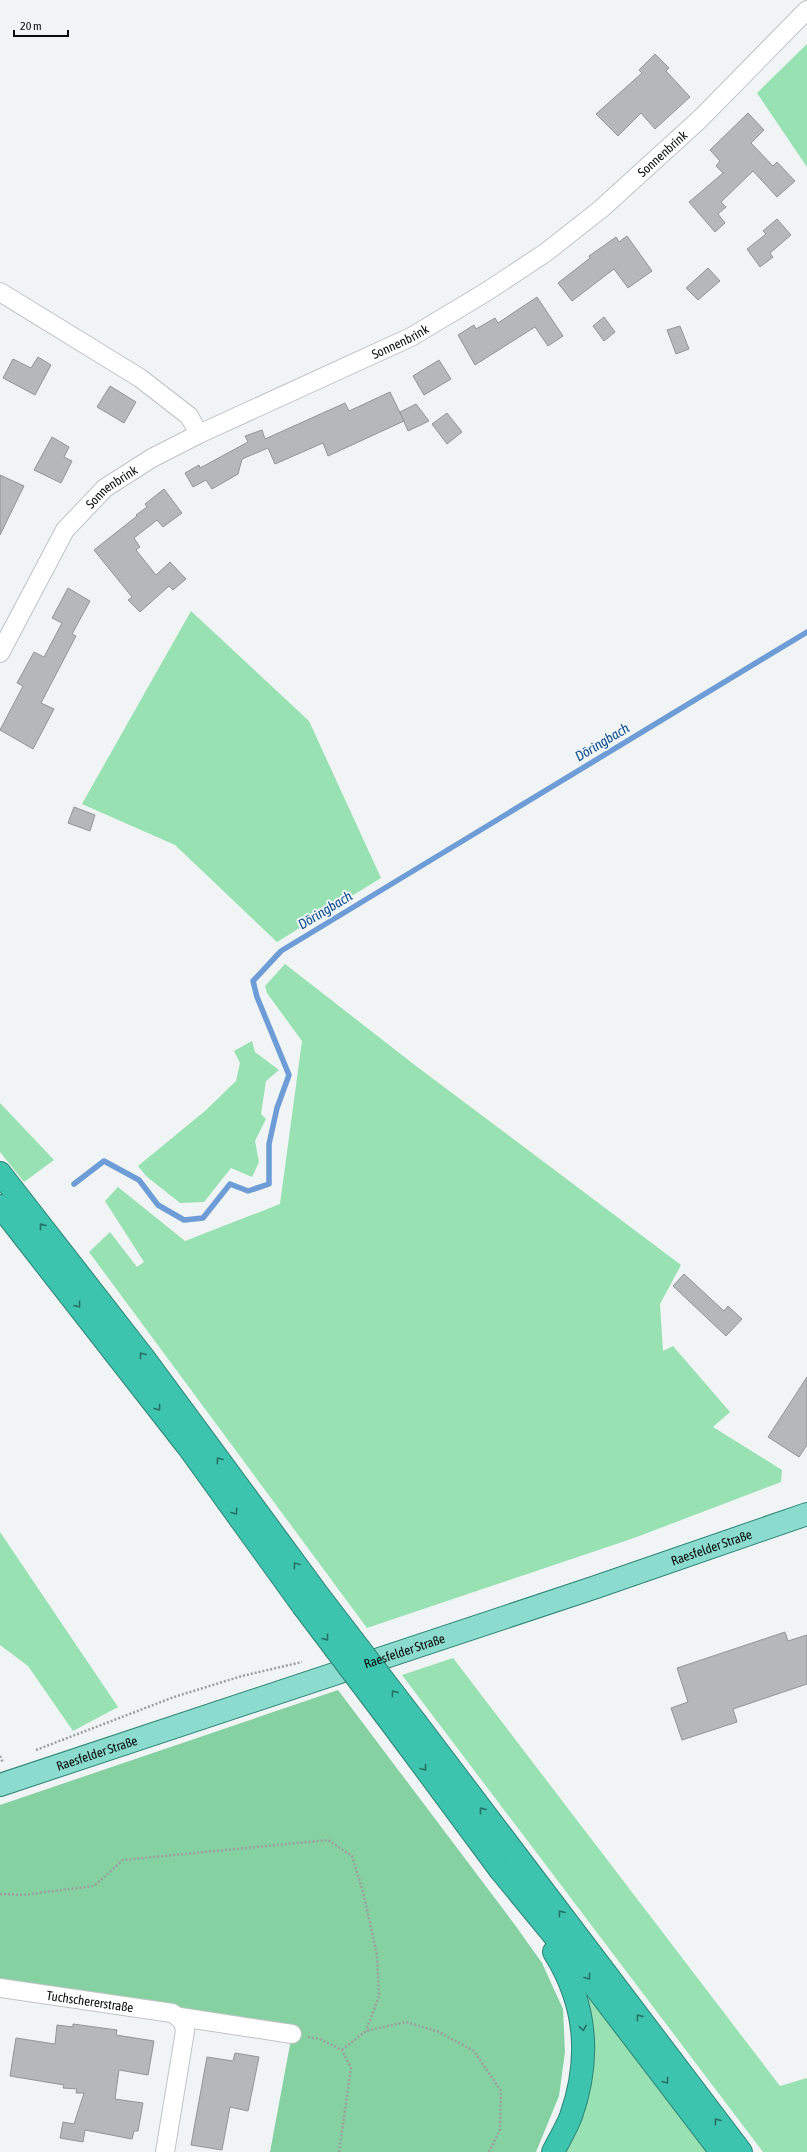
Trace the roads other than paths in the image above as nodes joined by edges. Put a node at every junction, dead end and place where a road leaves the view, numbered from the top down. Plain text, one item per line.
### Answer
1 (807, 10) edge
2 (0, 292) edge
3 (199, 434) junction
4 (0, 654) edge
5 (0, 1173) edge
6 (0, 1206) edge
7 (807, 1514) edge
8 (311, 1601) junction
9 (409, 1730) junction
10 (0, 1785) edge
11 (501, 1871) junction
12 (0, 1988) edge
13 (180, 2018) junction
14 (292, 2034) road end
15 (165, 2152) edge
16 (553, 2152) edge
17 (721, 2152) edge
18 (741, 2152) edge

1 - 3 street, Sonnenbrink
2 - 3 street
3 - 4 street, Sonnenbrink
8 -> 5 highway
6 -> 8 highway
7 - 10 main road, Raesfelder Straße
8 - 9 highway, bridge
9 -> 11 highway
18 -> 9 highway
11 -> 16 highway
11 -> 17 highway
12 - 13 street, Tuchschererstraße
13 - 14 street, Tuchschererstraße
13 - 15 street

